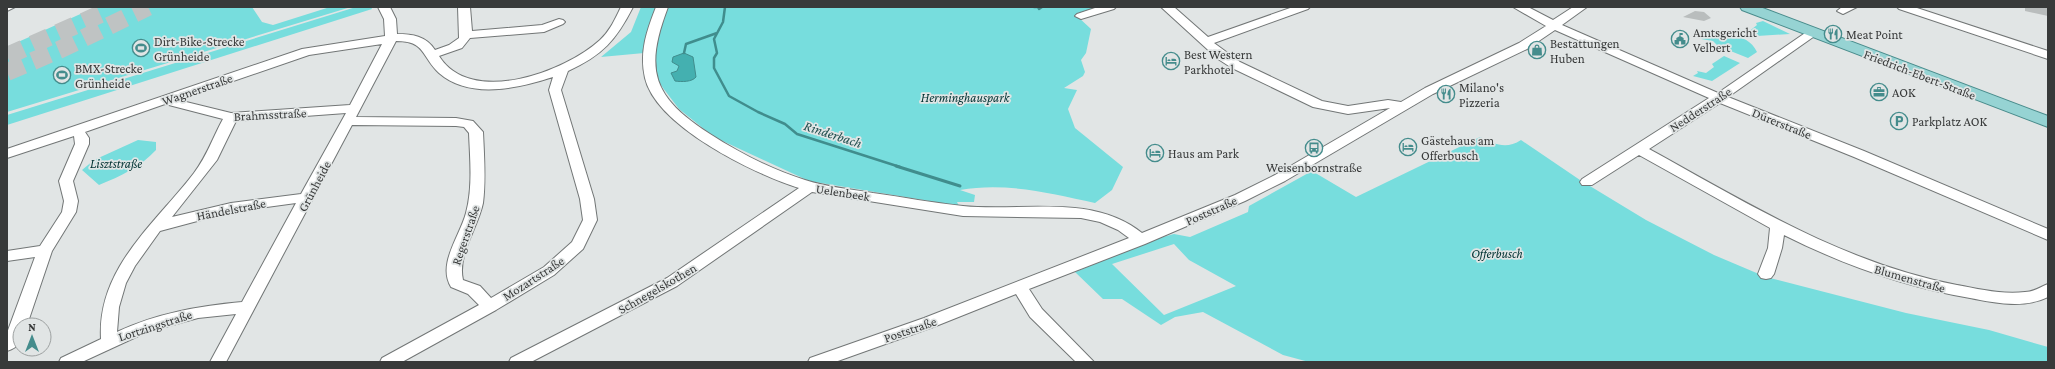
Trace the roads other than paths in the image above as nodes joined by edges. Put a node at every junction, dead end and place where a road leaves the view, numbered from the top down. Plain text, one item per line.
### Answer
1 (384, 7) edge
2 (464, 7) edge
3 (627, 7) edge
4 (662, 7) edge
5 (1110, 7) edge
6 (1167, 7) edge
7 (1304, 7) edge
8 (1518, 7) edge
9 (1581, 7) edge
10 (1747, 7) edge
11 (1903, 7) edge
12 (1081, 16) dead end
13 (559, 22) dead end
14 (1555, 26) junction
15 (1812, 34) junction
16 (466, 35) junction
17 (391, 38) junction
18 (1206, 42) junction
19 (433, 54) junction
20 (2048, 55) edge
21 (562, 70) junction
22 (1719, 98) junction
23 (162, 100) junction
24 (1402, 106) junction
25 (355, 108) junction
26 (231, 117) junction
27 (348, 121) junction
28 (2048, 122) edge
29 (77, 129) junction
30 (1639, 149) junction
31 (7, 154) edge
32 (1587, 182) dead end
33 (810, 187) junction
34 (307, 198) junction
35 (1778, 225) junction
36 (157, 227) junction
37 (2048, 235) edge
38 (1140, 240) junction
39 (45, 251) junction
40 (7, 256) edge
41 (1766, 274) dead end
42 (1020, 287) junction
43 (2048, 290) edge
44 (490, 306) junction
45 (248, 307) junction
46 (109, 341) junction
47 (7, 345) edge
48 (67, 362) edge
49 (218, 362) edge
50 (388, 362) edge
51 (517, 362) edge
52 (816, 362) edge
53 (1086, 362) edge

1 - 17 street, Grünheide
2 - 16 street
3 - 21 street, Wagnerstraße
4 - 33 street, Uelenbeek
5 - 12 street
6 - 18 street
7 - 18 street
8 - 14 street, Dürerstraße
9 - 14 street, Poststraße
10 - 15 main road, Friedrich-Ebert-Straße
11 - 20 street
13 - 16 street
14 - 22 street, Dürerstraße
14 - 24 street, Poststraße
15 - 22 street, Nedderstraße
15 - 28 main road, Friedrich-Ebert-Straße
16 - 19 street
17 - 19 street, Wagnerstraße
17 - 23 street, Wagnerstraße
17 - 25 street, Grünheide
18 - 24 street
19 - 21 street, Wagnerstraße
21 - 44 street, Mozartstraße
22 - 30 street, Nedderstraße
22 - 37 street, Dürerstraße
23 - 26 street, Brahmsstraße
23 - 29 street, Wagnerstraße
24 - 38 street, Poststraße
25 - 26 street, Brahmsstraße
25 - 27 street, Grünheide
26 - 36 street
27 - 34 street, Grünheide
27 - 44 street, Regerstraße
29 - 31 street, Wagnerstraße
29 - 39 street
30 - 32 street, Nedderstraße
30 - 35 street, Blumenstraße
33 - 38 street, Uelenbeek
33 - 51 street, Schnegelskothen
34 - 36 street, Händelstraße
34 - 45 street, Grünheide
35 - 41 street
35 - 43 street, Blumenstraße
36 - 46 street
38 - 42 street, Poststraße
39 - 40 street
39 - 47 street
42 - 52 street, Poststraße
42 - 53 street
44 - 50 street, Mozartstraße
45 - 46 street, Lortzingstraße
45 - 49 street, Grünheide
46 - 48 street, Lortzingstraße

